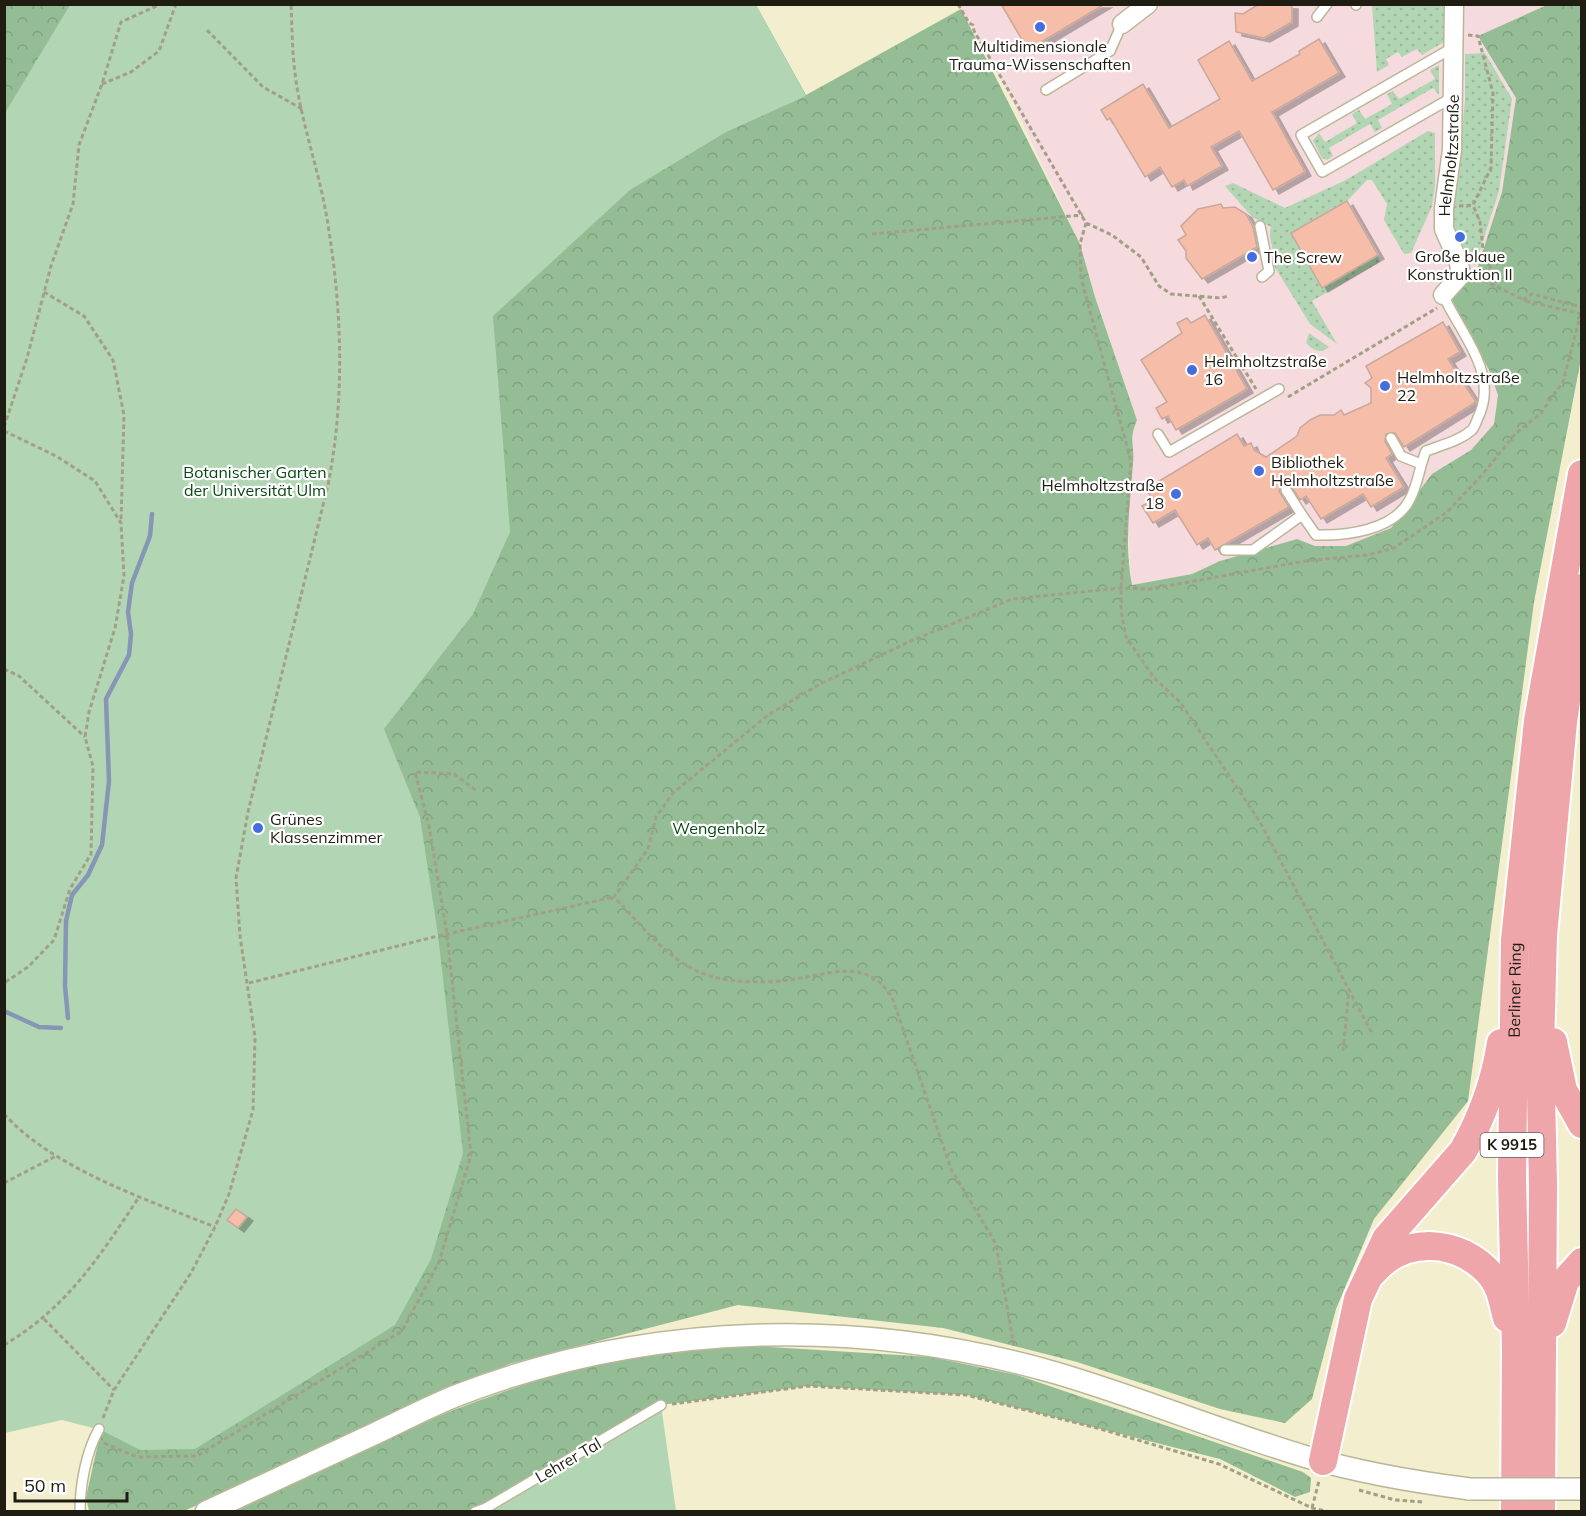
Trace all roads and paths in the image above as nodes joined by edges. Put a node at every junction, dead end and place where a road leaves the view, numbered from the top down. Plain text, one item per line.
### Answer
1 (160, 4) edge
2 (177, 4) edge
3 (291, 4) edge
4 (958, 4) edge
5 (1148, 4) edge
6 (1327, 4) edge
7 (1454, 4) edge
8 (1317, 16) dead end
9 (1122, 24) joint
10 (207, 30) dead end
11 (1478, 36) dead end
12 (1454, 47) junction
13 (102, 84) junction
14 (1046, 90) dead end
15 (1454, 97) junction
16 (302, 109) junction
17 (1083, 215) junction
18 (1086, 223) junction
19 (1260, 226) dead end
20 (872, 234) dead end
21 (1262, 276) dead end
22 (1471, 279) junction
23 (1498, 286) junction
24 (44, 292) junction
25 (1199, 296) junction
26 (1228, 296) dead end
27 (1445, 299) junction
28 (1525, 300) junction
29 (1581, 308) edge
30 (1581, 314) edge
31 (1275, 391) junction
32 (4, 429) edge
33 (1158, 434) dead end
34 (1391, 438) dead end
35 (1421, 464) junction
36 (1581, 474) edge
37 (1286, 490) dead end
38 (1302, 515) junction
39 (121, 523) junction
40 (1225, 550) dead end
41 (1121, 588) junction
42 (1581, 588) edge
43 (4, 669) edge
44 (85, 737) junction
45 (478, 792) dead end
46 (614, 897) junction
47 (447, 934) junction
48 (1543, 935) junction
49 (1515, 940) junction
50 (4, 983) edge
51 (249, 983) junction
52 (1349, 988) junction
53 (1372, 1035) dead end
54 (1343, 1051) dead end
55 (4, 1114) edge
56 (1581, 1124) edge
57 (57, 1155) junction
58 (4, 1183) edge
59 (139, 1197) junction
60 (215, 1227) junction
61 (1581, 1262) edge
62 (1368, 1278) junction
63 (44, 1319) junction
64 (1543, 1341) junction
65 (4, 1345) edge
66 (1516, 1350) junction
67 (1017, 1362) junction
68 (114, 1389) junction
69 (661, 1405) joint
70 (99, 1429) joint
71 (94, 1438) junction
72 (1318, 1472) junction
73 (1581, 1489) edge
74 (1312, 1508) junction
75 (80, 1512) edge
76 (206, 1512) edge
77 (475, 1512) edge
78 (1330, 1512) edge
79 (1515, 1512) edge
80 (1541, 1512) edge

1 - 13 path
2 - 13 path
3 - 16 path
4 - 17 path
5 - 9 street
6 - 8 lane
7 - 12 street, Helmholtzstraße
9 - 14 lane
10 - 16 path
11 - 23 path
12 - 15 street, Helmholtzstraße
12 - 15 lane
13 - 24 path
15 - 22 street, Helmholtzstraße
16 - 51 path
17 - 18 path
17 - 20 path
18 - 25 path
18 - 41 path
19 - 21 lane
22 - 23 path
22 - 27 street
23 - 28 path
24 - 32 path
24 - 39 path
25 - 26 path
25 - 31 path
27 - 31 path
27 - 35 lane
28 - 29 path
28 - 30 path, bridge
29 - 41 path
31 - 33 lane
32 - 39 path
34 - 35 lane
35 - 38 lane
36 - 49 highway, Berliner Ring / K 9915
37 - 38 lane
38 - 40 lane
39 - 44 path
41 - 46 path
41 - 52 path
42 - 48 highway, Berliner Ring / K 9915
43 - 44 path
44 - 50 path
45 - 47 path
46 - 47 path
46 - 67 path
47 - 51 path
47 - 71 path
48 - 56 highway
48 - 64 highway, Berliner Ring / K 9915
49 - 62 highway
49 - 66 highway, Berliner Ring / K 9915
51 - 60 path
52 - 53 path
52 - 54 path
55 - 57 path
57 - 58 path
57 - 59 path
59 - 60 path
59 - 63 path
60 - 68 path
61 - 64 highway
62 - 66 highway
62 - 72 highway
63 - 65 path
63 - 68 path
64 - 80 highway, Berliner Ring / K 9915
66 - 79 highway, Berliner Ring / K 9915
67 - 72 street
67 - 76 street
68 - 70 path
69 - 74 path
69 - 77 lane, Lehrer Tal
70 - 71 lane
71 - 75 lane
72 - 73 street, bridge
72 - 74 path
74 - 78 path

